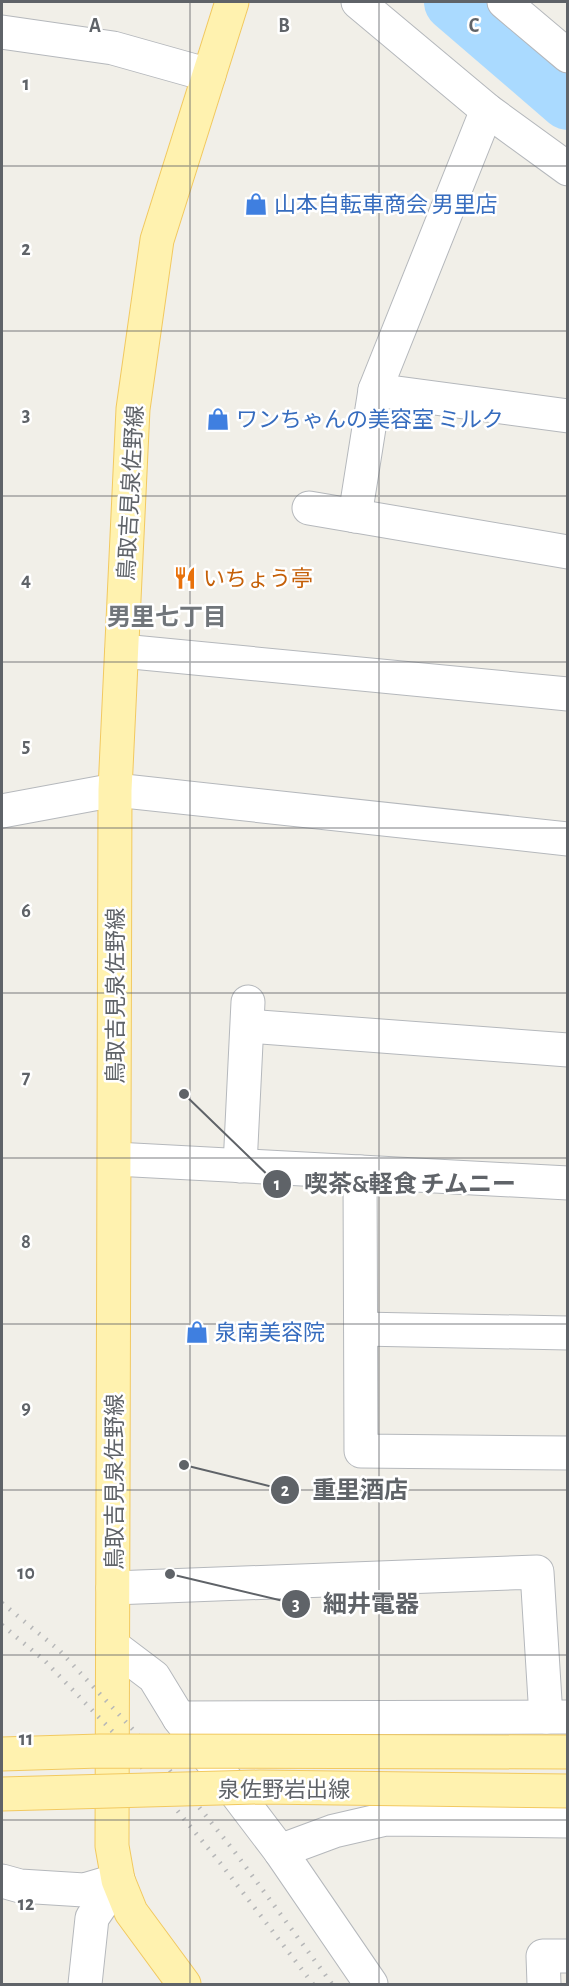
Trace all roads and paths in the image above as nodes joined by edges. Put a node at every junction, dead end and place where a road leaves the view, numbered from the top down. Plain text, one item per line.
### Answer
1 (232, 2) edge
2 (358, 2) edge
3 (504, 2) edge
4 (2, 32) edge
5 (567, 56) edge
6 (209, 75) junction
7 (487, 110) junction
8 (567, 169) edge
9 (375, 390) junction
10 (567, 416) edge
11 (309, 508) dead end
12 (355, 516) junction
13 (567, 552) edge
14 (122, 651) junction
15 (567, 694) edge
16 (115, 790) junction
17 (2, 811) edge
18 (567, 840) edge
19 (567, 1050) edge
20 (115, 1159) junction
21 (240, 1166) junction
22 (360, 1172) junction
23 (567, 1183) edge
24 (361, 1329) junction
25 (567, 1333) edge
26 (567, 1453) edge
27 (113, 1588) junction
28 (113, 1646) junction
29 (557, 1717) edge
30 (179, 1718) junction
31 (567, 1752) edge
32 (2, 1754) edge
33 (567, 1791) edge
34 (2, 1794) edge
35 (567, 1821) edge
36 (280, 1851) junction
37 (2, 1861) edge
38 (118, 1880) junction
39 (2, 1881) edge
40 (56, 1888) junction
41 (567, 1956) edge
42 (85, 1984) edge
43 (184, 1984) edge
44 (370, 1984) edge
45 (544, 1984) edge

1 - 6 main road, 鳥取吉見泉佐野線
2 - 7 street
3 - 5 street
4 - 6 street
6 - 14 main road, 鳥取吉見泉佐野線
7 - 8 street
7 - 9 street
9 - 10 street
9 - 12 street
11 - 12 street
12 - 13 street
14 - 15 street
14 - 16 main road, 鳥取吉見泉佐野線
16 - 17 street
16 - 18 street
16 - 20 main road, 鳥取吉見泉佐野線
19 - 21 street
20 - 21 street
20 - 27 main road, 鳥取吉見泉佐野線
21 - 22 street
22 - 23 street
22 - 24 street
24 - 25 street
24 - 26 street
27 - 28 main road, 鳥取吉見泉佐野線
27 - 29 street
28 - 30 street
28 - 38 main road, 鳥取吉見泉佐野線
29 - 30 street
30 - 36 street
31 - 32 main road, 泉佐野岩出線, bridge
33 - 34 main road, 泉佐野岩出線, bridge
35 - 36 street
36 - 44 street
37 - 40 street
38 - 40 street
38 - 42 street
38 - 43 main road, 鳥取吉見泉佐野線
39 - 40 street
41 - 45 street

